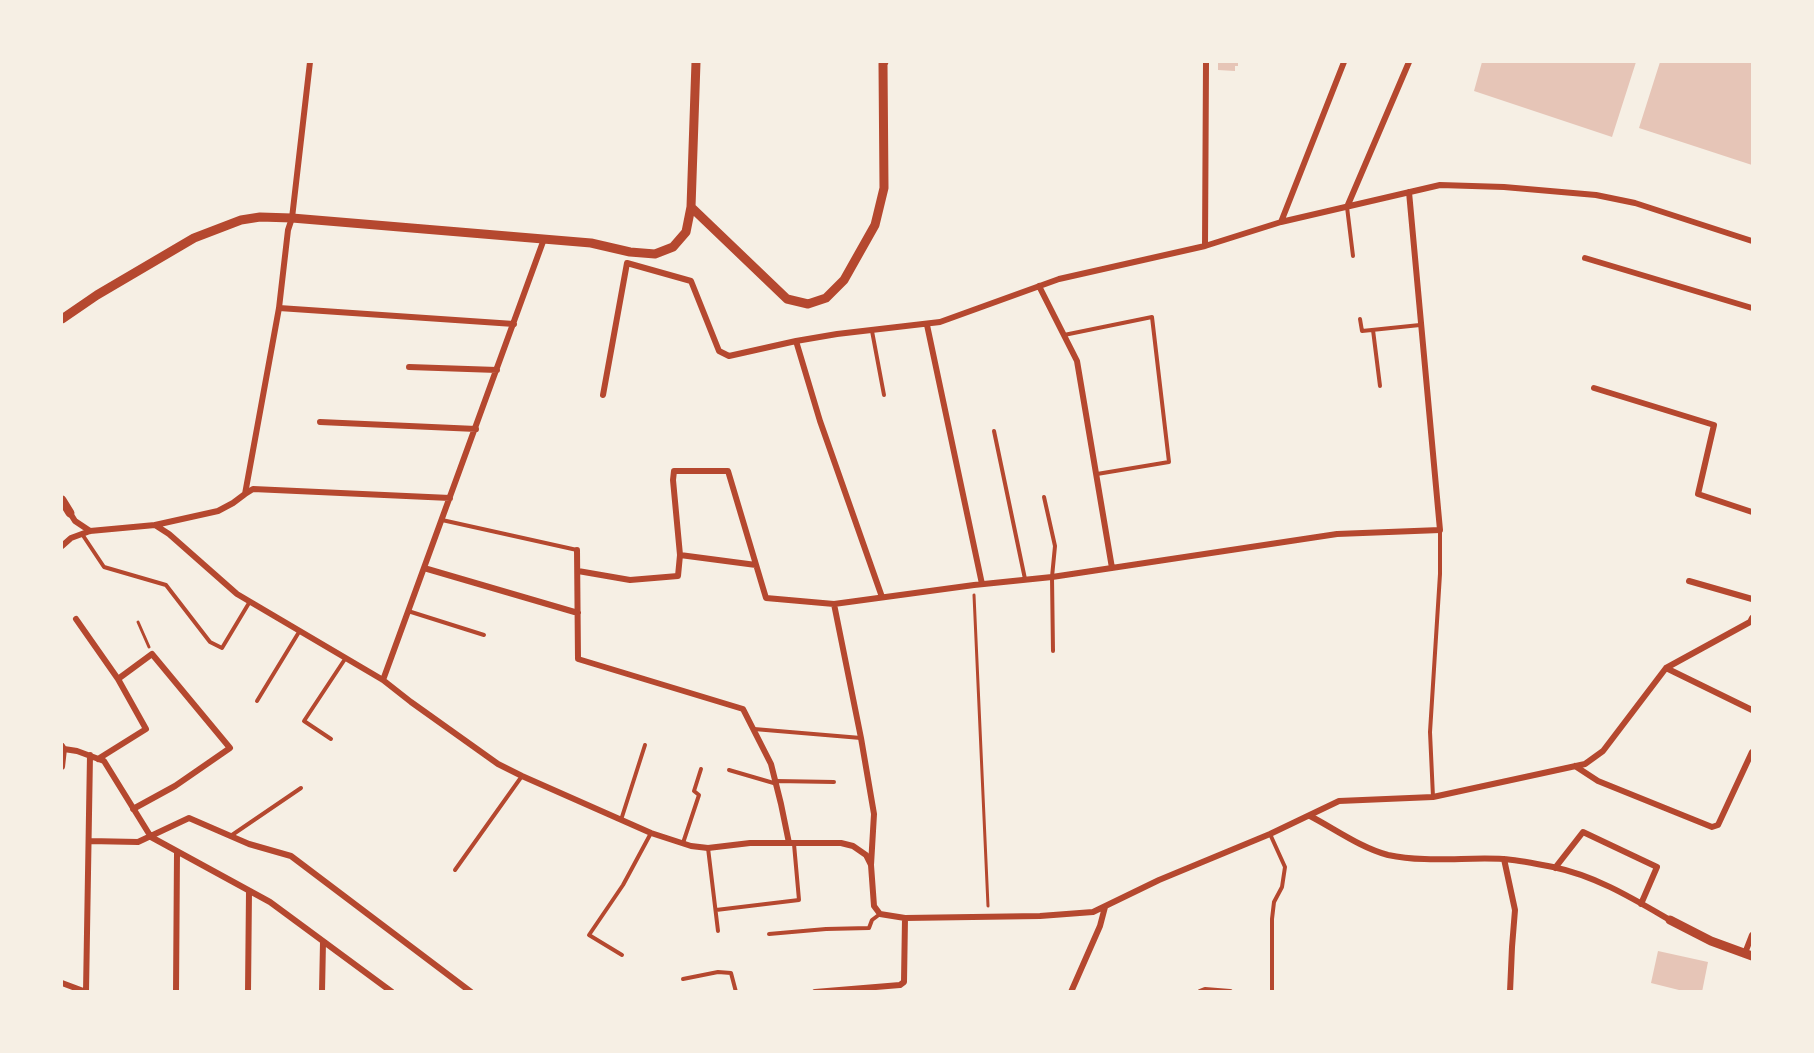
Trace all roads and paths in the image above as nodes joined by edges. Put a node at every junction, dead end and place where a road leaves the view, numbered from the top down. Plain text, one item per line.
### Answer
1 (310, 62) edge
2 (696, 62) edge
3 (884, 62) edge
4 (1206, 62) edge
5 (1344, 62) edge
6 (1409, 62) edge
7 (1408, 192) junction
8 (691, 207) junction
9 (1347, 207) junction
10 (292, 218) junction
11 (1281, 222) junction
12 (544, 239) junction
13 (1752, 241) edge
14 (1205, 246) junction
15 (630, 252) junction
16 (1353, 256) dead end
17 (1584, 258) dead end
18 (627, 263) junction
19 (1039, 286) junction
20 (279, 308) junction
21 (1752, 308) edge
22 (62, 319) edge
23 (1360, 320) dead end
24 (514, 324) junction
25 (927, 325) junction
26 (1420, 325) junction
27 (872, 330) junction
28 (1373, 330) junction
29 (1064, 335) junction
30 (796, 341) junction
31 (409, 367) dead end
32 (497, 370) junction
33 (1380, 386) dead end
34 (1594, 388) dead end
35 (603, 395) dead end
36 (884, 395) dead end
37 (320, 422) dead end
38 (476, 429) junction
39 (994, 431) dead end
40 (1096, 474) junction
41 (245, 494) junction
42 (1044, 497) dead end
43 (450, 498) junction
44 (62, 500) edge
45 (1752, 512) edge
46 (69, 513) joint
47 (442, 520) junction
48 (156, 525) junction
49 (1440, 530) junction
50 (90, 531) junction
51 (82, 533) junction
52 (62, 546) edge
53 (577, 550) joint
54 (680, 555) junction
55 (756, 565) junction
56 (424, 568) junction
57 (1112, 568) junction
58 (578, 571) junction
59 (1052, 578) junction
60 (1025, 580) junction
61 (1689, 581) dead end
62 (974, 585) junction
63 (982, 585) junction
64 (882, 597) junction
65 (1752, 599) edge
66 (249, 603) junction
67 (834, 604) junction
68 (408, 611) junction
69 (578, 613) junction
70 (1752, 618) edge
71 (76, 619) dead end
72 (138, 622) dead end
73 (299, 632) junction
74 (484, 635) dead end
75 (1053, 651) dead end
76 (152, 654) junction
77 (345, 659) junction
78 (1666, 668) junction
79 (118, 679) junction
80 (383, 680) junction
81 (257, 701) dead end
82 (1752, 710) edge
83 (754, 729) junction
84 (861, 738) junction
85 (331, 740) dead end
86 (645, 745) dead end
87 (63, 748) edge
88 (1752, 752) edge
89 (90, 755) junction
90 (98, 759) junction
91 (1575, 766) junction
92 (62, 767) edge
93 (701, 769) dead end
94 (729, 770) dead end
95 (522, 776) junction
96 (776, 783) junction
97 (834, 783) dead end
98 (301, 788) dead end
99 (1433, 797) junction
100 (133, 809) junction
101 (1310, 816) junction
102 (621, 820) junction
103 (651, 833) junction
104 (1270, 834) junction
105 (232, 835) junction
106 (151, 837) junction
107 (89, 842) junction
108 (683, 843) junction
109 (792, 843) junction
110 (708, 848) junction
111 (177, 852) junction
112 (1504, 859) junction
113 (871, 865) junction
114 (1555, 868) junction
115 (455, 870) dead end
116 (249, 891) junction
117 (1641, 904) junction
118 (1105, 907) junction
119 (716, 910) junction
120 (879, 914) junction
121 (989, 917) junction
122 (905, 918) junction
123 (1670, 920) joint
124 (718, 931) dead end
125 (769, 934) dead end
126 (1752, 935) edge
127 (323, 942) junction
128 (1749, 954) edge
129 (622, 955) dead end
130 (683, 979) dead end
131 (62, 983) edge
132 (86, 992) edge
133 (176, 992) edge
134 (248, 992) edge
135 (322, 992) edge
136 (392, 992) edge
137 (471, 992) edge
138 (736, 992) edge
139 (815, 992) edge
140 (1071, 992) edge
141 (1200, 992) edge
142 (1230, 992) edge
143 (1272, 992) edge
144 (1510, 992) edge

1 - 10 street
2 - 8 street
3 - 8 street
4 - 14 street
5 - 11 street
6 - 9 street
7 - 9 street
7 - 13 street
7 - 26 street
8 - 15 street
9 - 11 street
9 - 16 lane
10 - 12 street
10 - 20 street
10 - 22 street
11 - 14 street
12 - 15 street
12 - 24 street
14 - 19 street
15 - 18 street
17 - 21 street
18 - 30 street
18 - 35 street
19 - 25 street
19 - 29 street
20 - 24 street
20 - 41 street
23 - 28 lane
24 - 32 street
25 - 27 street
25 - 63 street
26 - 28 lane
26 - 49 street
27 - 30 street
27 - 36 lane
28 - 33 lane
29 - 40 street
29 - 40 lane
30 - 64 street
31 - 32 street
32 - 38 street
34 - 45 street
37 - 38 street
38 - 43 street
39 - 60 lane
40 - 57 street
41 - 43 street
41 - 48 street
42 - 59 lane
43 - 47 street
44 - 46 street
46 - 50 street
47 - 53 lane
47 - 56 street
48 - 50 street
48 - 66 street
49 - 57 street
49 - 99 lane
50 - 51 street
51 - 52 street
51 - 66 lane
53 - 58 street
54 - 55 street
54 - 55 street
54 - 58 street
55 - 67 street
56 - 68 street
56 - 69 street
57 - 59 street
58 - 69 street
59 - 60 street
59 - 75 lane
60 - 63 street
61 - 65 street
62 - 63 street
62 - 64 street
62 - 121 path
64 - 67 street
66 - 73 street
67 - 84 street
68 - 74 lane
68 - 80 street
69 - 83 street
70 - 78 street
71 - 79 street
72 - 76 path
73 - 77 street
73 - 81 lane
76 - 79 street
76 - 100 street
77 - 80 street
77 - 85 lane
78 - 82 street
78 - 91 street
79 - 90 street
80 - 95 street
83 - 84 lane
83 - 96 street
84 - 113 street
86 - 102 lane
87 - 89 street
87 - 92 street
88 - 91 street
89 - 90 street
89 - 107 street
90 - 100 street
91 - 99 street
93 - 108 lane
94 - 96 lane
95 - 102 street
95 - 115 lane
96 - 97 lane
96 - 109 street
98 - 105 lane
99 - 101 street
100 - 106 street
101 - 104 street
101 - 112 street
102 - 103 street
103 - 108 street
103 - 129 lane
104 - 118 street
104 - 143 lane
105 - 106 street
105 - 137 street
106 - 107 street
106 - 111 street
107 - 132 street
108 - 110 street
109 - 110 street
109 - 113 street
109 - 119 lane
110 - 119 lane
111 - 116 street
111 - 133 street
112 - 114 street
112 - 144 street
113 - 120 street
114 - 117 street
114 - 117 street
116 - 127 street
116 - 134 street
117 - 123 street
118 - 121 street
118 - 140 street
119 - 124 lane
120 - 122 street
120 - 125 lane
121 - 122 street
122 - 139 street
123 - 128 street
126 - 128 street
127 - 135 street
127 - 136 street
130 - 138 lane
131 - 132 street
141 - 142 street

